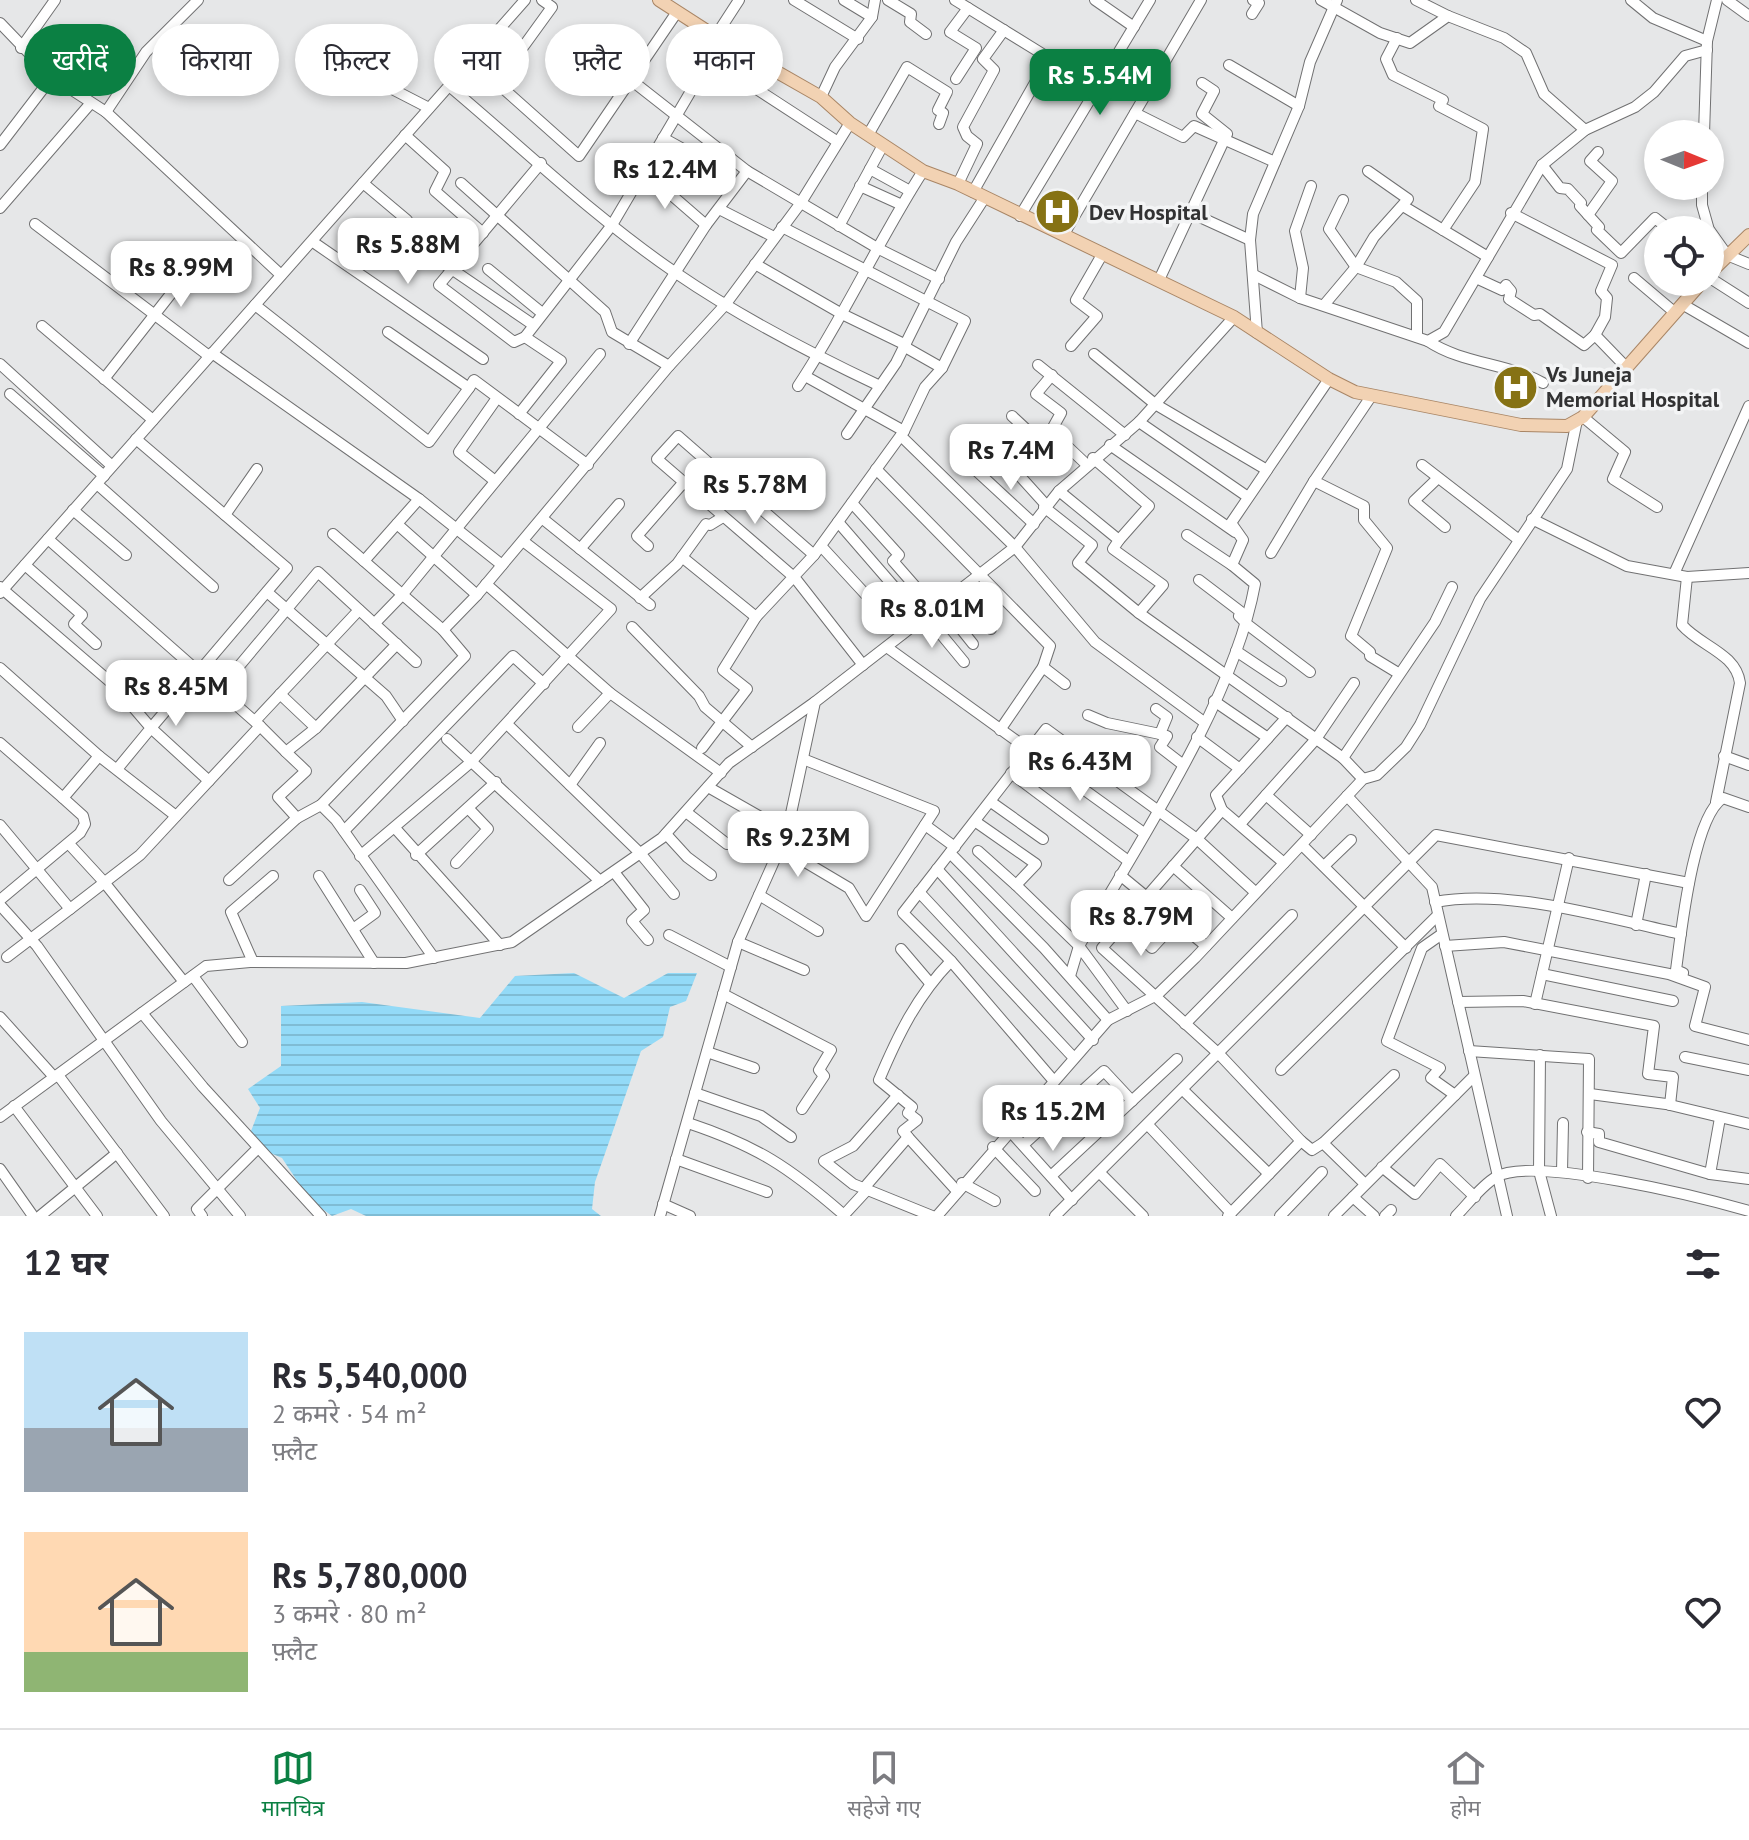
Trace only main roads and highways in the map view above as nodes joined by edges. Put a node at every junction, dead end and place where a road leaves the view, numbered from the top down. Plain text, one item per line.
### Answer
1 (659, 0) edge
2 (1749, 235) edge
3 (1724, 258) edge
4 (1689, 296) edge

1 - 4 main road
2 - 3 main road

